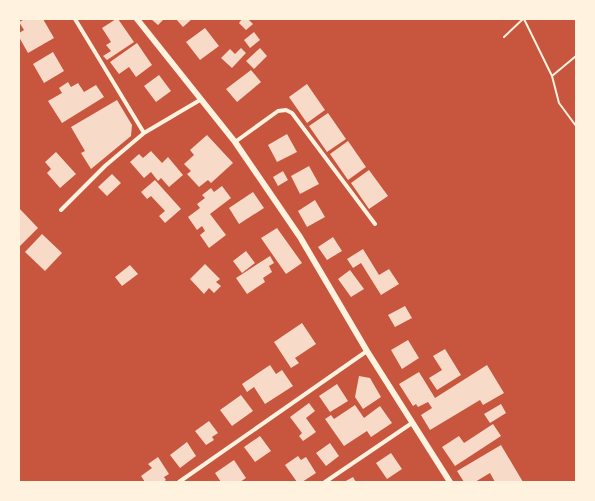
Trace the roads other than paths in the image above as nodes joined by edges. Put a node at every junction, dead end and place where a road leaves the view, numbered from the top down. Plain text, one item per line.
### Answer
1 (75, 19) edge
2 (137, 19) edge
3 (200, 100) junction
4 (144, 133) junction
5 (235, 142) junction
6 (61, 210) dead end
7 (375, 224) dead end
8 (367, 351) junction
9 (412, 423) junction
10 (179, 482) edge
11 (325, 482) edge
12 (450, 482) edge

1 - 4 street
2 - 3 street
3 - 4 street
3 - 5 street
4 - 6 street
5 - 7 street
5 - 8 street
8 - 9 street
8 - 10 street
9 - 11 street
9 - 12 street

